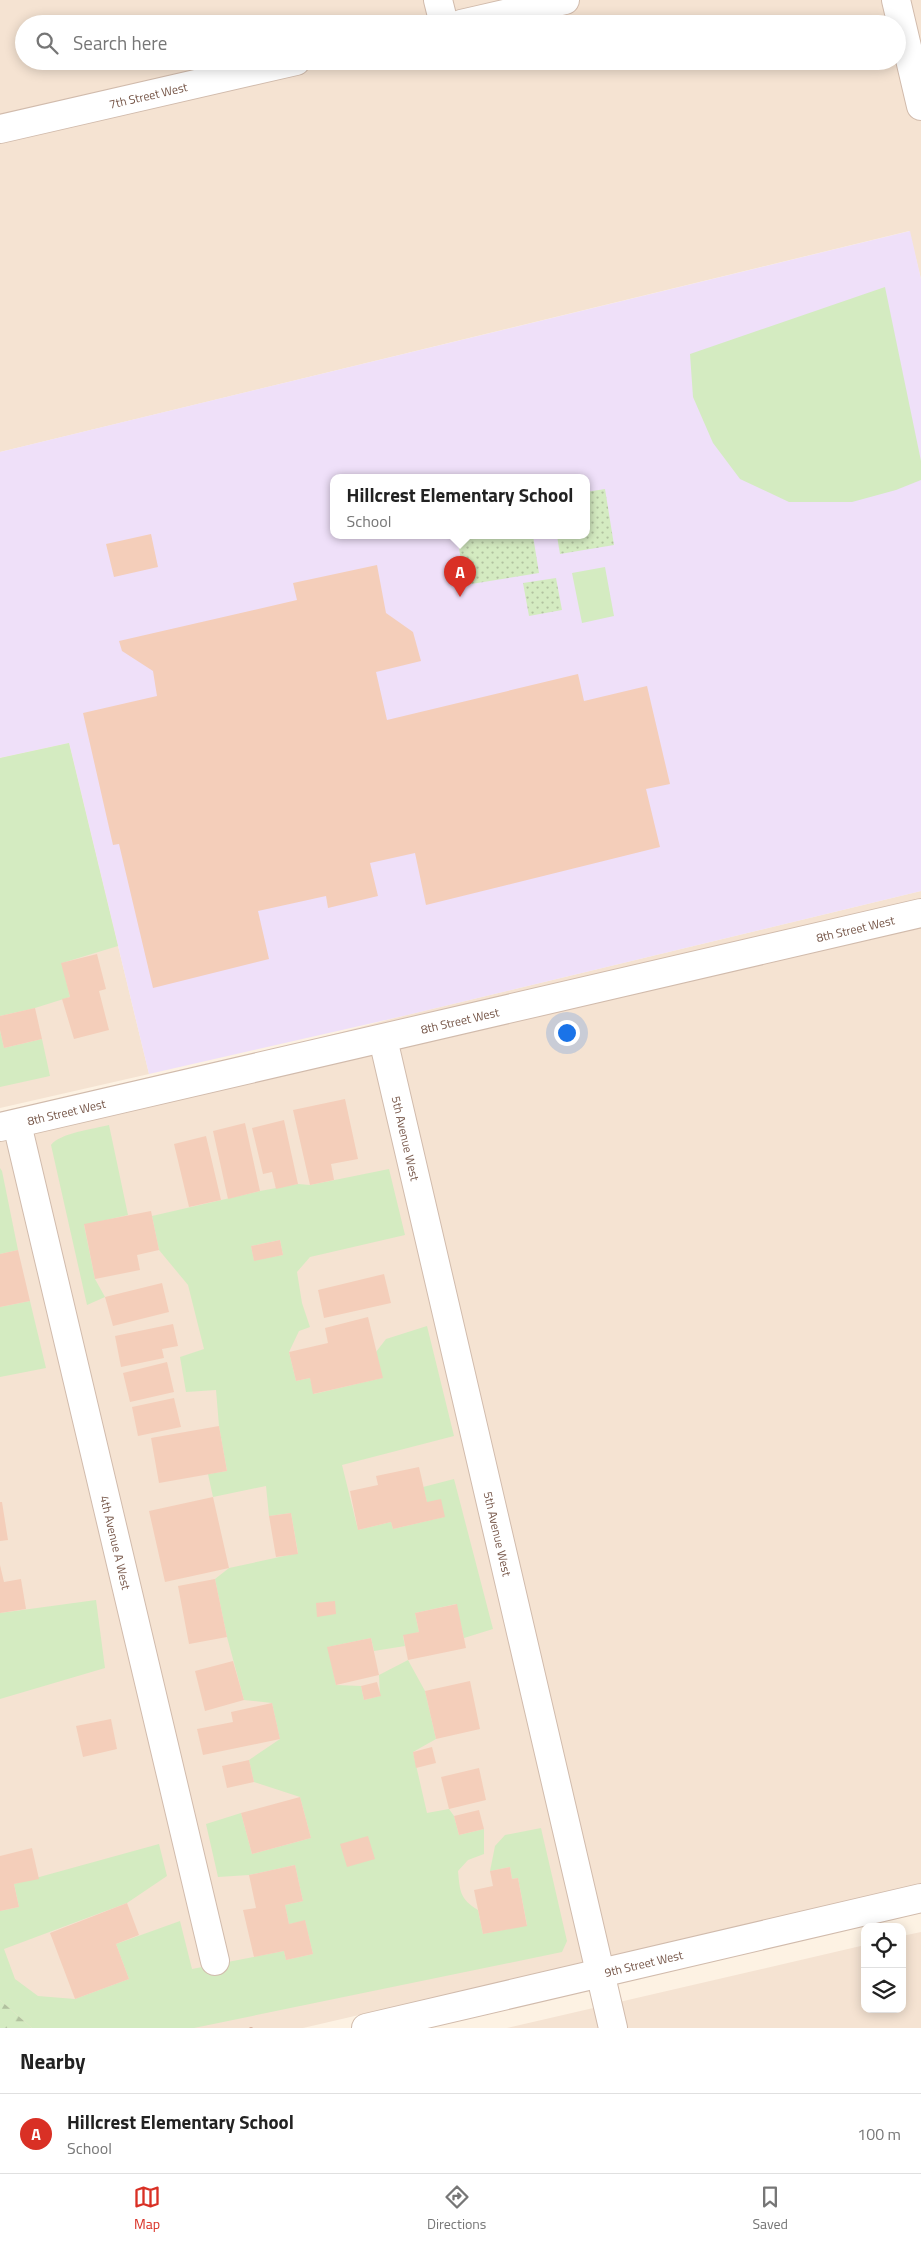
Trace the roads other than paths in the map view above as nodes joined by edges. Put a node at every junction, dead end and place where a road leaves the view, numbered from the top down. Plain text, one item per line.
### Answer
1 (438, 0) edge
2 (565, 0) edge
3 (896, 0) edge
4 (442, 15) edge
5 (500, 15) edge
6 (900, 15) edge
7 (906, 42) edge
8 (257, 70) edge
9 (921, 106) edge
10 (0, 129) edge
11 (921, 913) edge
12 (383, 1039) junction
13 (8, 1126) edge
14 (921, 1898) edge
15 (215, 1960) dead end
16 (601, 1972) junction
17 (366, 2028) edge
18 (613, 2028) edge

1 - 4 street
2 - 5 street
3 - 6 street
7 - 9 street
8 - 10 street, 7th Street West
11 - 12 street, 8th Street West
12 - 13 street, 8th Street West
12 - 16 street, 5th Avenue West
13 - 15 street, 4th Avenue A West
14 - 16 street, 9th Street West
16 - 17 street, 9th Street West
16 - 18 street, 5th Avenue West

